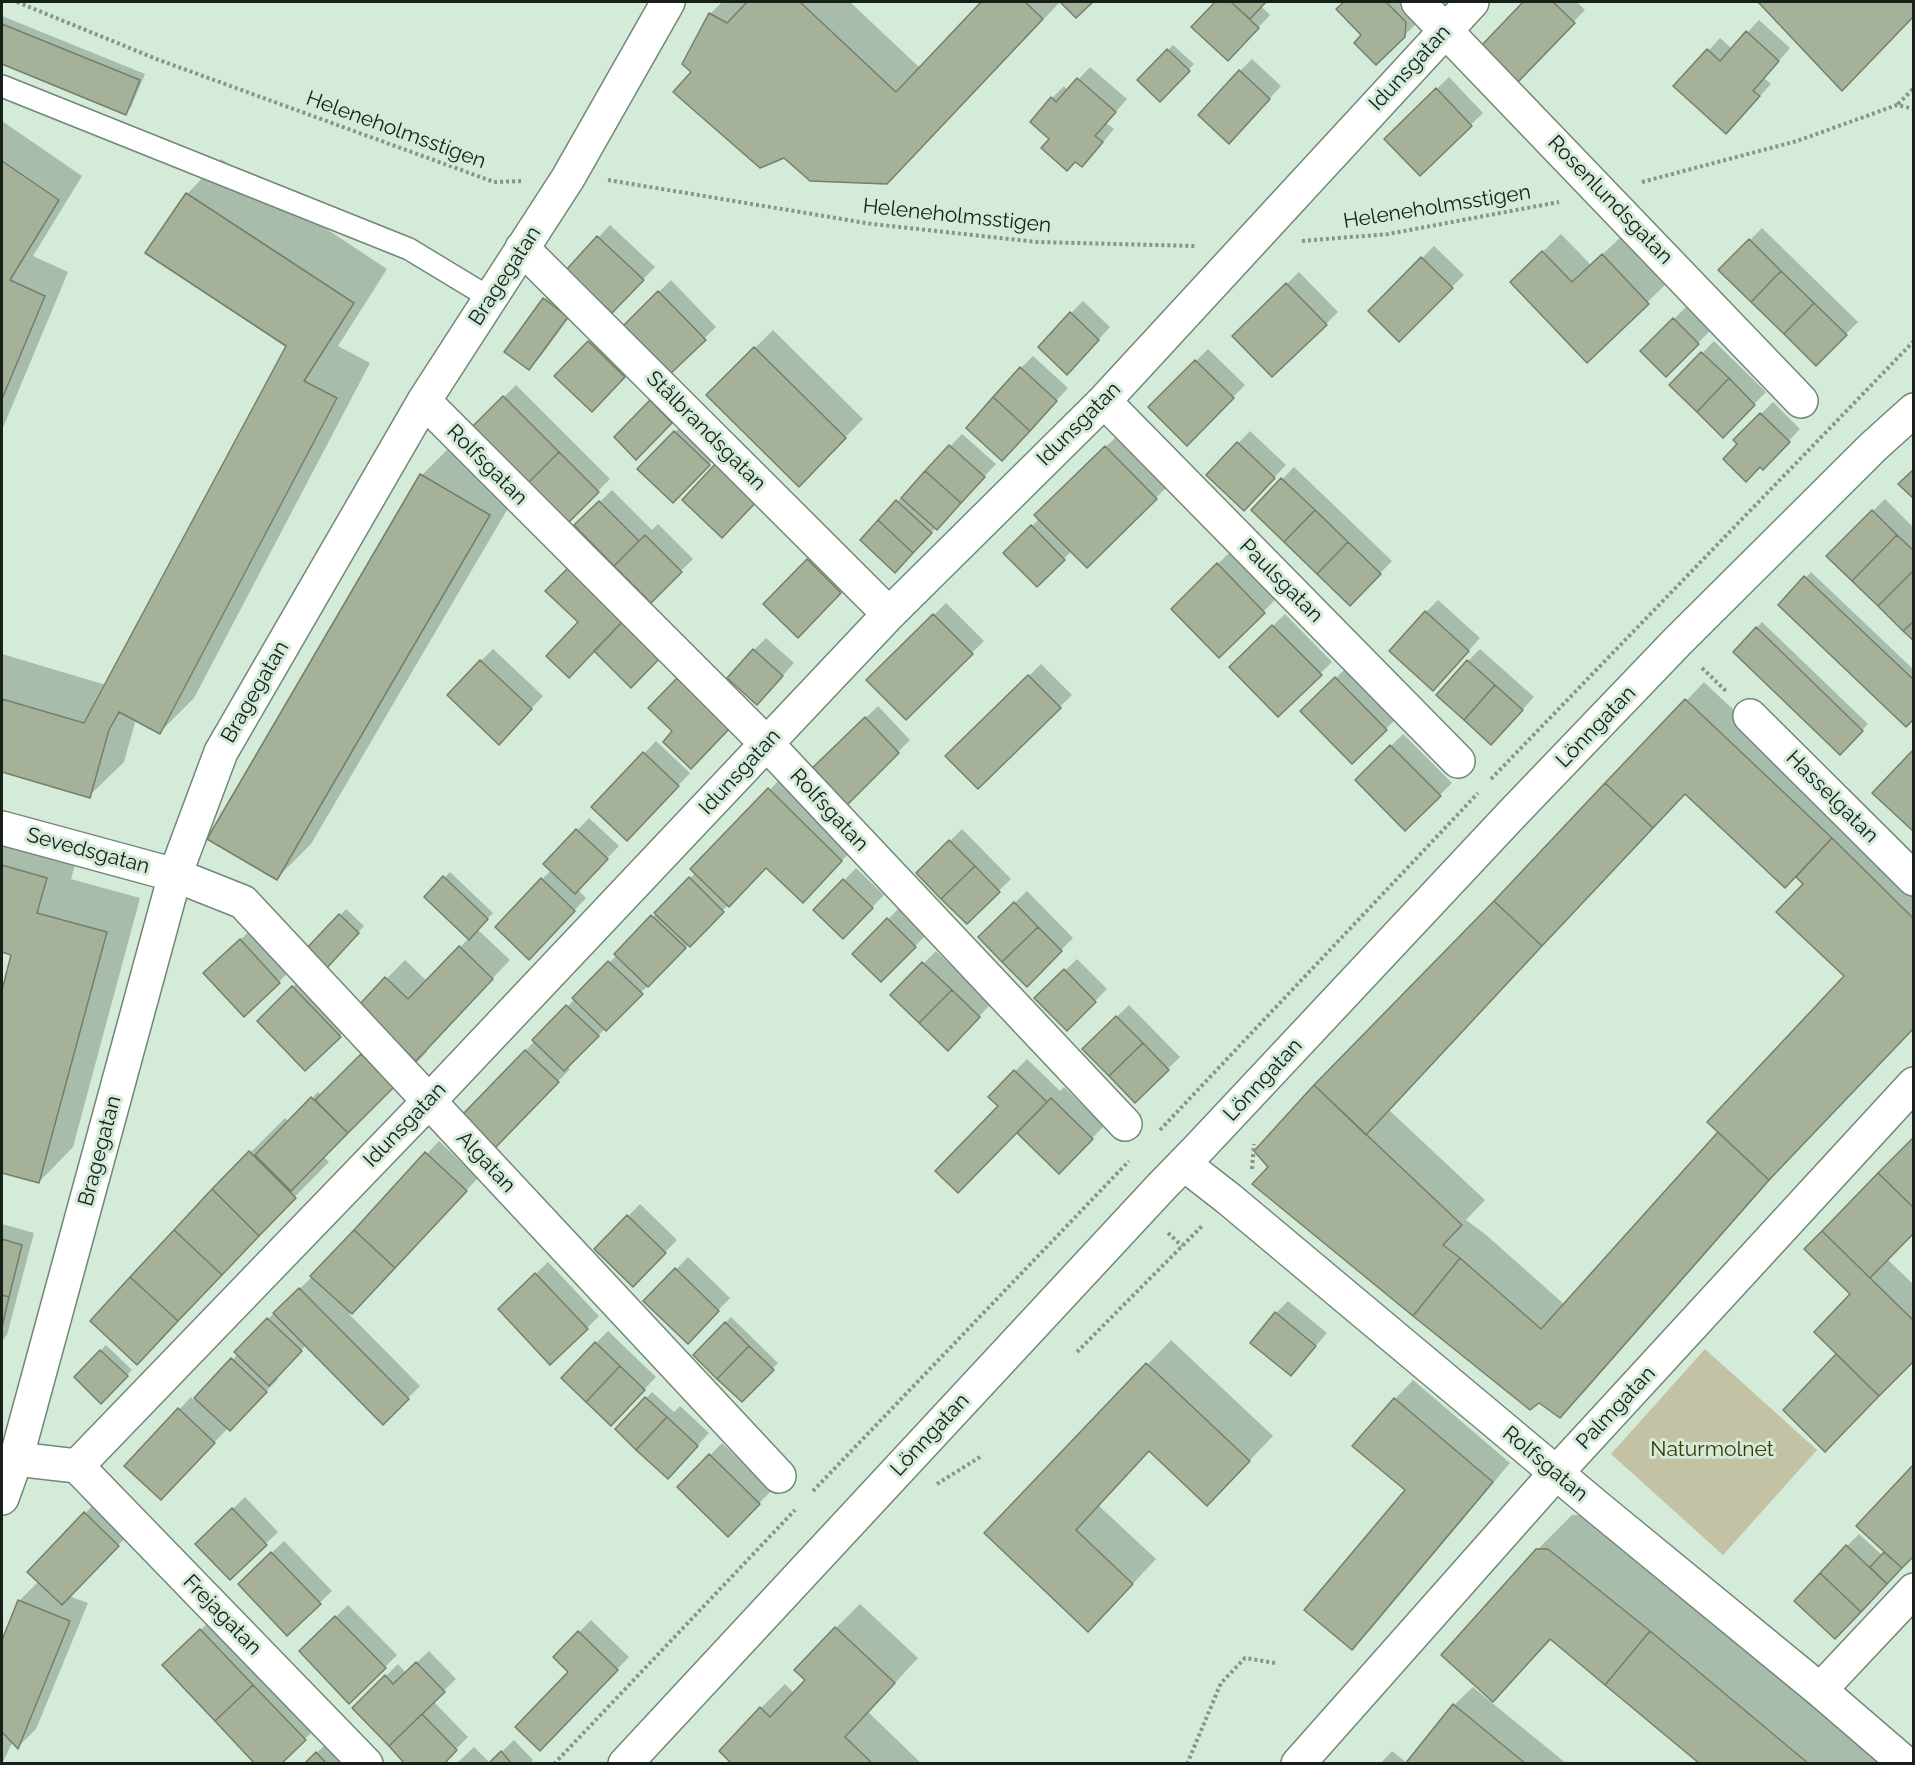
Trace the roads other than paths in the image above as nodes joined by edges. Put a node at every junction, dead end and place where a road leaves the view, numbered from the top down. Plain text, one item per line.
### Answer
1 (668, 2) edge
2 (1418, 2) edge
3 (1472, 2) edge
4 (1445, 29) junction
5 (2, 86) edge
6 (522, 248) junction
7 (490, 298) junction
8 (424, 401) junction
9 (1104, 401) junction
10 (1801, 401) dead end
11 (1914, 410) edge
12 (889, 614) junction
13 (1750, 716) dead end
14 (767, 744) junction
15 (1458, 761) dead end
16 (2, 828) edge
17 (175, 875) junction
18 (1914, 879) edge
19 (1914, 1084) edge
20 (429, 1101) junction
21 (1125, 1124) dead end
22 (1184, 1164) junction
23 (16, 1459) junction
24 (77, 1466) junction
25 (1556, 1473) junction
26 (779, 1476) dead end
27 (2, 1498) edge
28 (1914, 1590) edge
29 (1820, 1690) junction
30 (366, 1764) edge
31 (625, 1764) edge
32 (1298, 1764) edge
33 (1906, 1764) edge

1 - 6 street, Bragegatan
2 - 4 street, Rosenlundsgatan
3 - 4 street, Idunsgatan
4 - 9 street, Idunsgatan
4 - 10 street, Rosenlundsgatan
5 - 7 lane
6 - 7 street, Bragegatan
6 - 12 street, Stålbrandsgatan
7 - 8 street, Bragegatan
8 - 14 street, Rolfsgatan
8 - 17 street, Bragegatan
9 - 12 street, Idunsgatan
9 - 15 street, Paulsgatan
11 - 22 street, Lönngatan
12 - 14 street, Idunsgatan
13 - 18 street, Hasselgatan
14 - 20 street, Idunsgatan
14 - 21 street, Rolfsgatan
16 - 17 street, Sevedsgatan
17 - 20 street, Algatan
17 - 23 street, Bragegatan
19 - 25 street, Palmgatan
20 - 24 street, Idunsgatan
20 - 26 street, Algatan
22 - 25 street, Rolfsgatan
22 - 31 street, Lönngatan
23 - 24 street
23 - 27 street
24 - 30 street, Frejagatan
25 - 29 street, Rolfsgatan
25 - 32 street, Palmgatan
28 - 29 street
29 - 33 street, Rolfsgatan

